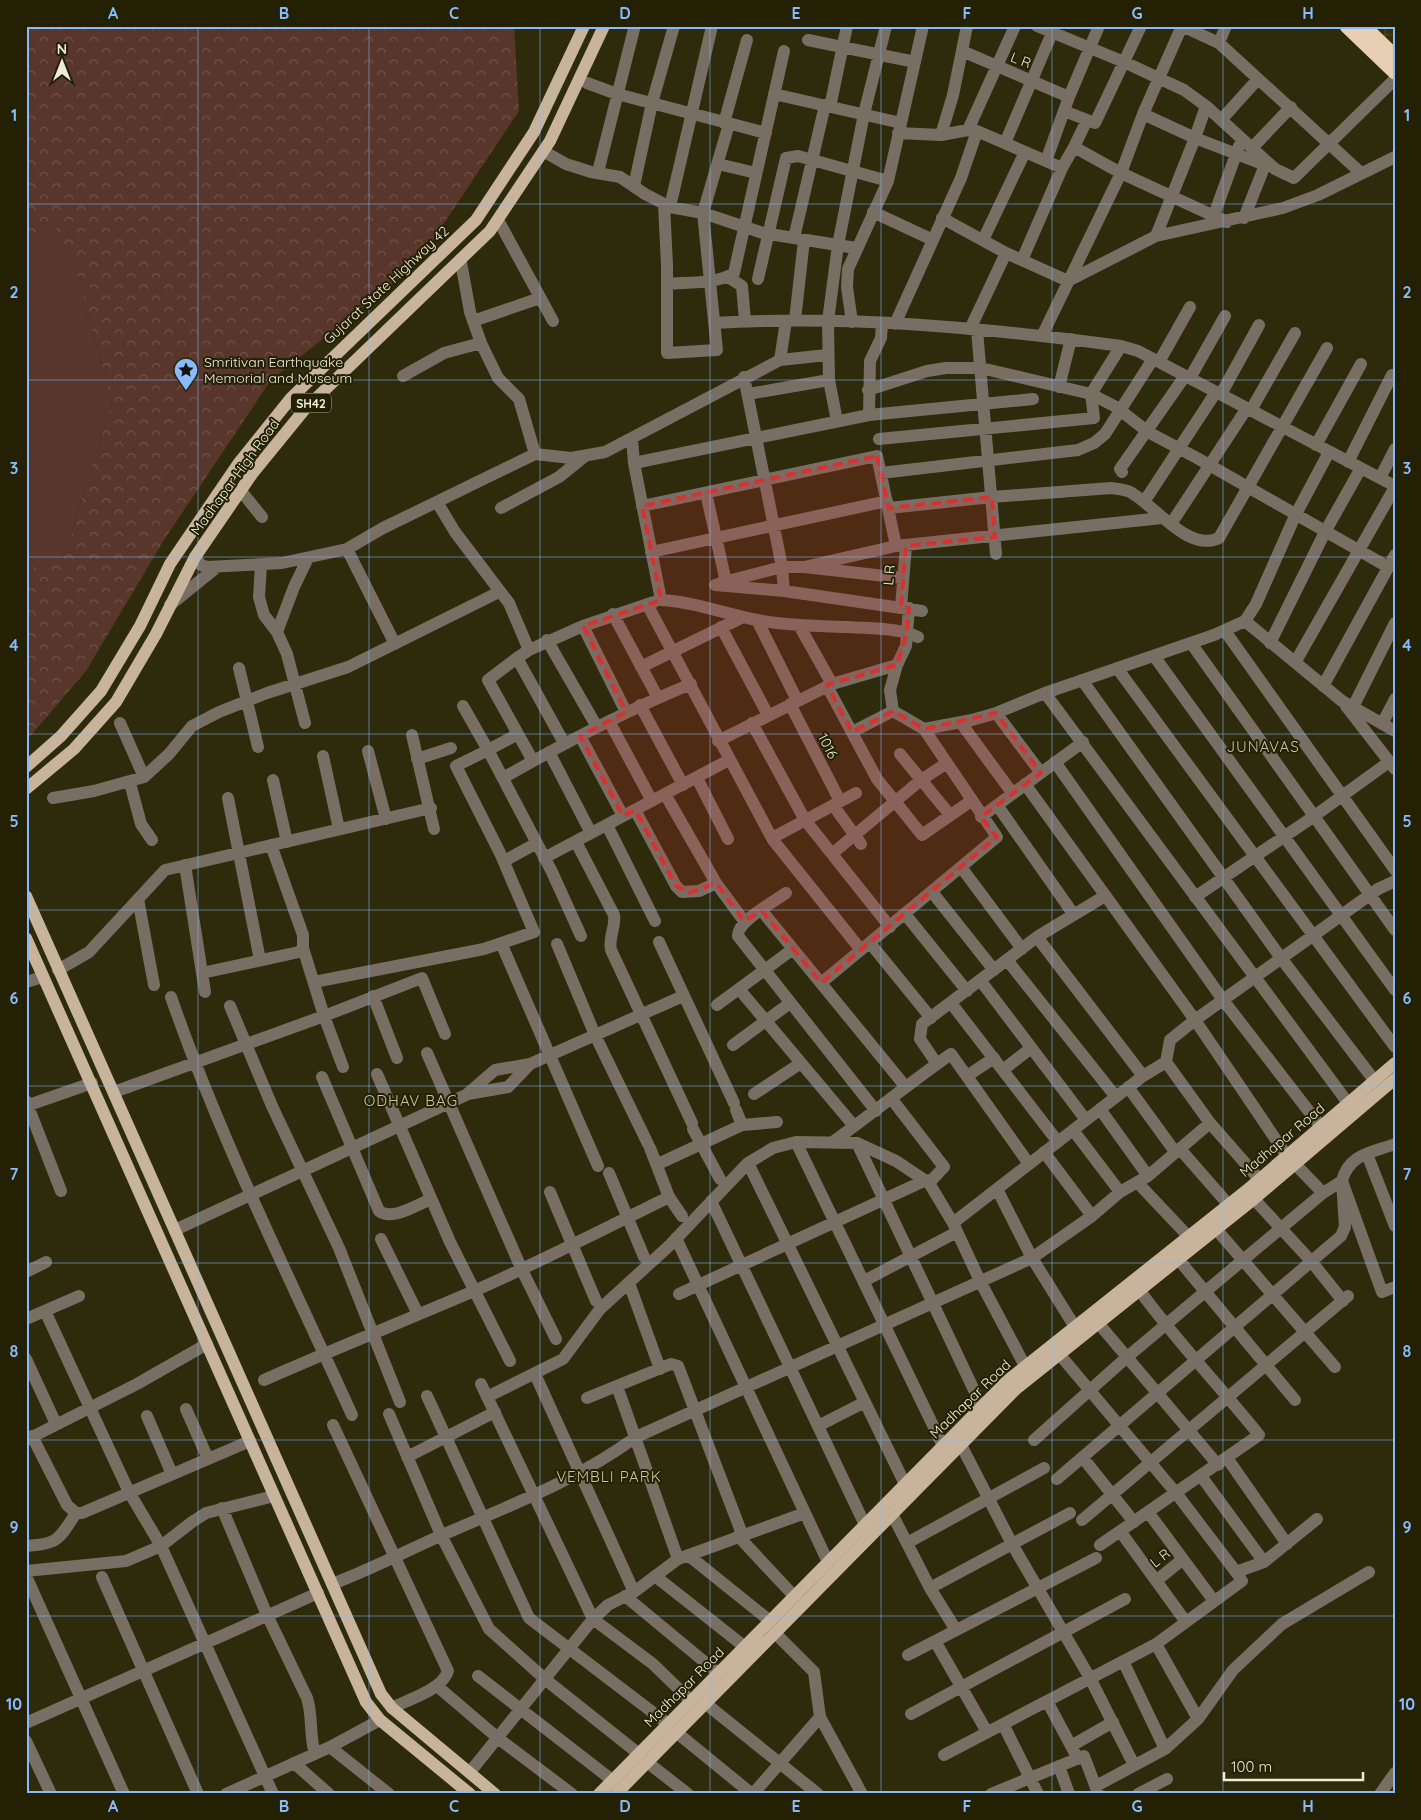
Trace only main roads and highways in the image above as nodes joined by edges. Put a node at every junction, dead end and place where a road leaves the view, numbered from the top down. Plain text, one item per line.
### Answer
1 (584, 26) edge
2 (604, 26) edge
3 (1347, 26) edge
4 (1363, 26) edge
5 (1395, 56) edge
6 (1395, 72) edge
7 (26, 767) edge
8 (26, 789) edge
9 (26, 896) edge
10 (26, 938) edge
11 (1395, 1063) edge
12 (1395, 1079) edge
13 (1291, 1160) junction
14 (772, 1627) junction
15 (672, 1728) junction
16 (456, 1789) edge
17 (619, 1789) edge
18 (470, 1794) edge
19 (495, 1794) edge
20 (599, 1794) edge

1 - 7 main road, Gujarat State Highway 42 / SH42
2 - 8 main road, Madhapar High Road / SH42
3 - 6 highway
4 - 5 highway
9 - 19 main road
10 - 16 main road
11 - 13 main road, Madhapar Road
12 - 13 main road, Madhapar Road
13 - 14 main road, Madhapar Road
13 - 14 main road, Madhapar Road
14 - 15 main road, Madhapar Road
14 - 15 main road, Madhapar Road
15 - 17 main road, Madhapar Road
16 - 18 main road
17 - 20 main road, Madhapar Road

